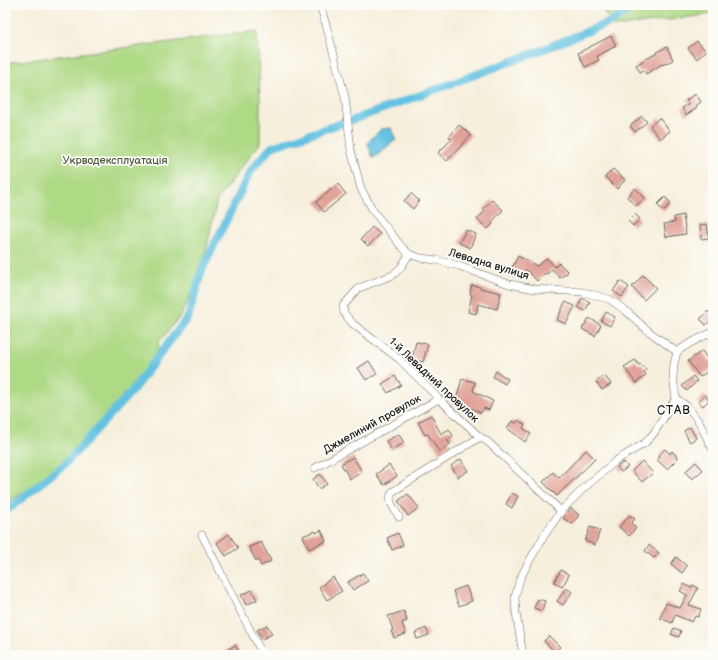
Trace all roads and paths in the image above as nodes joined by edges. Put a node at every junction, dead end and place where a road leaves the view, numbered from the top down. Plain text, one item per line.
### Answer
1 (320, 5) edge
2 (409, 254) junction
3 (713, 332) edge
4 (677, 352) junction
5 (676, 398) junction
6 (440, 399) junction
7 (480, 437) junction
8 (713, 450) edge
9 (315, 468) dead end
10 (560, 511) junction
11 (398, 516) dead end
12 (202, 535) dead end
13 (263, 655) edge
14 (523, 655) edge

1 - 2 street
2 - 4 street, Левадна вулиця
2 - 6 street, 1-й Левадний провулок
3 - 4 street
4 - 5 street
5 - 8 street
5 - 10 street
6 - 7 street, 1-й Левадний провулок
6 - 9 street, Джмелиний провулок
7 - 10 street, 1-й Левадний провулок
7 - 11 street
10 - 14 street
12 - 13 street

